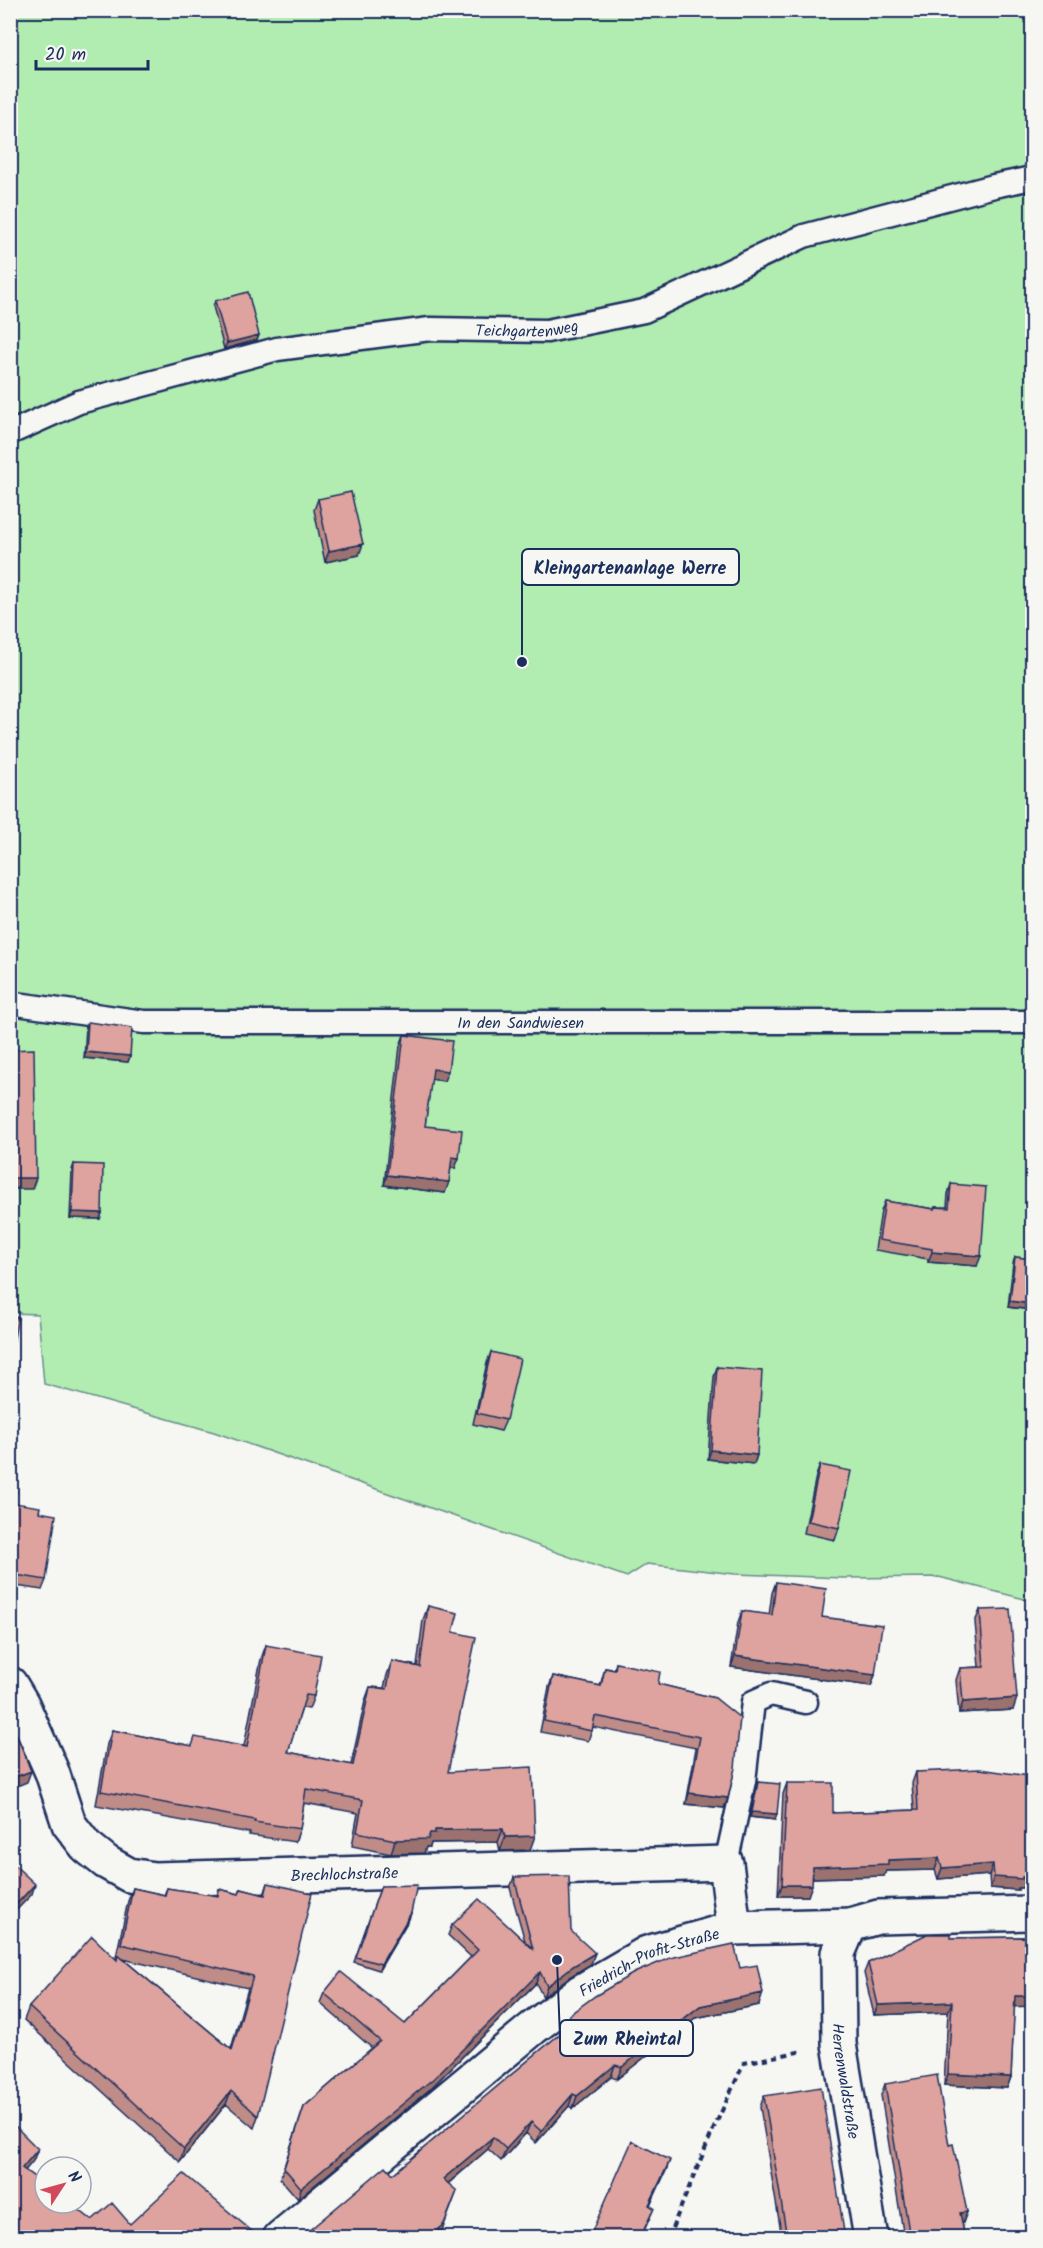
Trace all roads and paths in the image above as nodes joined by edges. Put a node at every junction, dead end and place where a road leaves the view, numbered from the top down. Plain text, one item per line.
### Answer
1 (1032, 178) edge
2 (10, 433) edge
3 (10, 1003) edge
4 (1032, 1022) edge
5 (10, 1684) edge
6 (806, 1702) dead end
7 (726, 1863) junction
8 (1032, 1912) edge
9 (850, 1925) junction
10 (734, 1928) junction
11 (839, 2044) junction
12 (280, 2238) edge
13 (668, 2238) edge
14 (871, 2238) edge

1 - 2 lane, Teichgartenweg
3 - 4 lane, In den Sandwiesen
5 - 7 street, Brechlochstraße
6 - 7 lane
7 - 10 street
8 - 9 street, Friedrich-Profit-Straße
9 - 10 street, Friedrich-Profit-Straße
9 - 11 street, Herrenwaldstraße
10 - 12 street, Friedrich-Profit-Straße
11 - 13 path
11 - 14 street, Herrenwaldstraße

